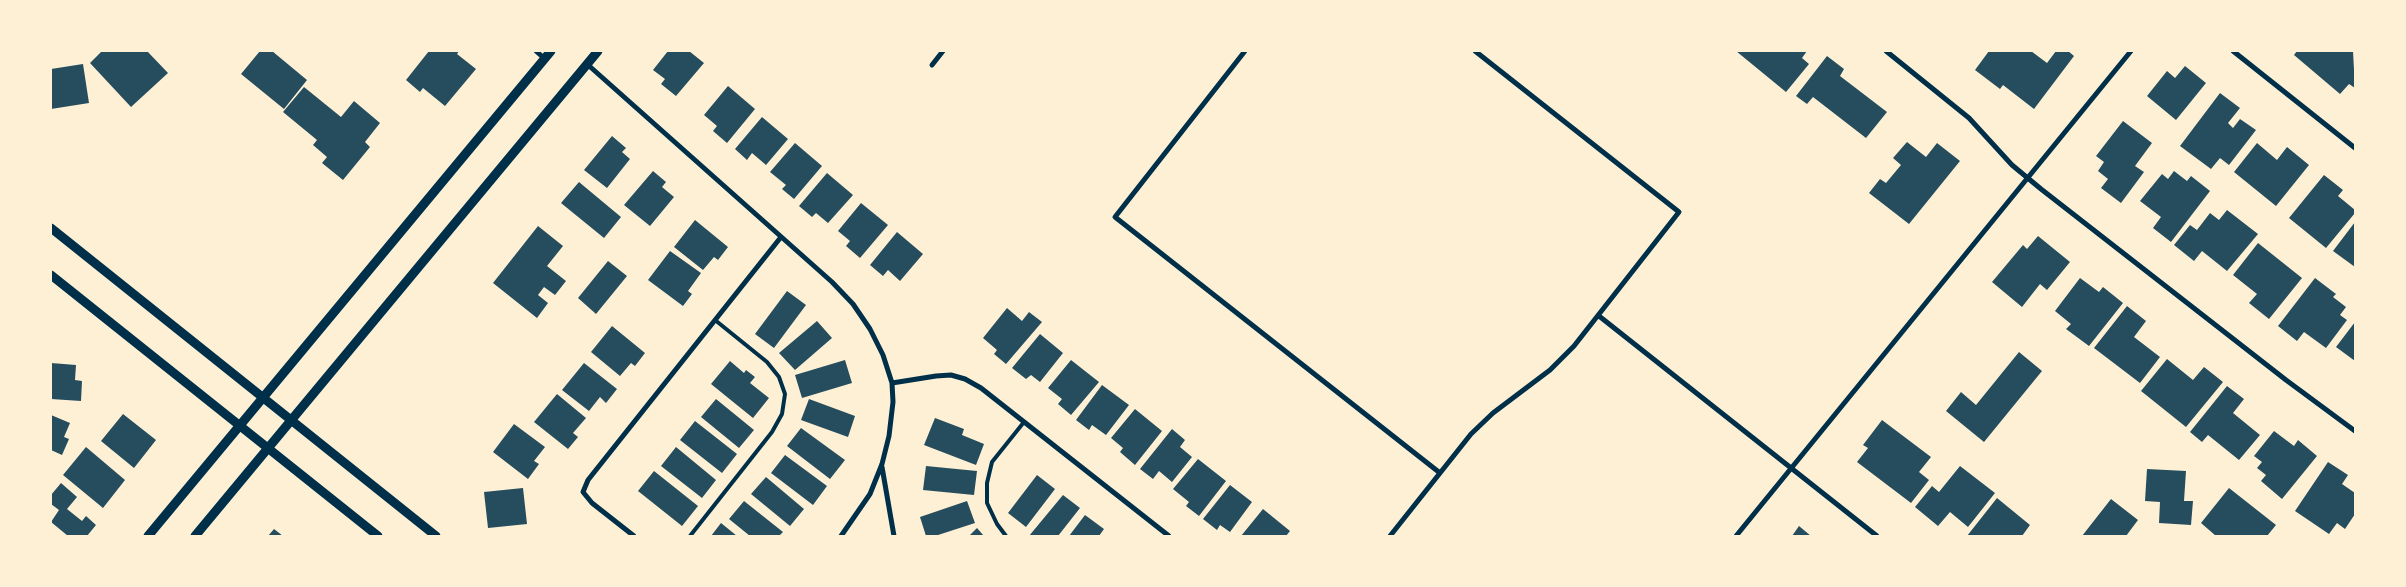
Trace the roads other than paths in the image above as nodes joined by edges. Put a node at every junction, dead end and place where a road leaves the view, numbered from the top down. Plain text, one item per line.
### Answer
1 (536, 51) edge
2 (598, 51) edge
3 (943, 51) edge
4 (1245, 51) edge
5 (1476, 51) edge
6 (1886, 51) edge
7 (2131, 51) edge
8 (2233, 51) edge
9 (548, 55) edge
10 (588, 64) junction
11 (932, 65) dead end
12 (2355, 148) edge
13 (2027, 178) junction
14 (51, 228) edge
15 (781, 237) junction
16 (51, 275) edge
17 (1599, 316) junction
18 (715, 320) junction
19 (892, 383) junction
20 (262, 397) junction
21 (292, 420) junction
22 (1024, 422) junction
23 (239, 425) junction
24 (2355, 431) edge
25 (268, 448) junction
26 (882, 464) junction
27 (1792, 468) junction
28 (1440, 473) junction
29 (148, 536) edge
30 (196, 536) edge
31 (378, 536) edge
32 (436, 536) edge
33 (634, 536) edge
34 (690, 536) edge
35 (841, 536) edge
36 (894, 536) edge
37 (1006, 536) edge
38 (1169, 536) edge
39 (1390, 536) edge
40 (1736, 536) edge
41 (1878, 536) edge

1 - 9 street
2 - 10 street
3 - 11 street
4 - 28 street
5 - 17 street
6 - 13 street
7 - 13 street
8 - 12 street
9 - 20 street
10 - 15 street
10 - 21 street
13 - 24 street
13 - 27 street
14 - 20 street
15 - 18 street
15 - 19 street
16 - 23 street
17 - 27 street
17 - 28 street
18 - 33 street
18 - 34 lane
19 - 22 street
19 - 26 street
20 - 21 street
20 - 23 street
21 - 25 street
21 - 32 street
22 - 37 lane
22 - 38 street
23 - 25 street
23 - 29 street
25 - 30 street
25 - 31 street
26 - 35 street
26 - 36 street
27 - 40 street
27 - 41 street
28 - 39 street

